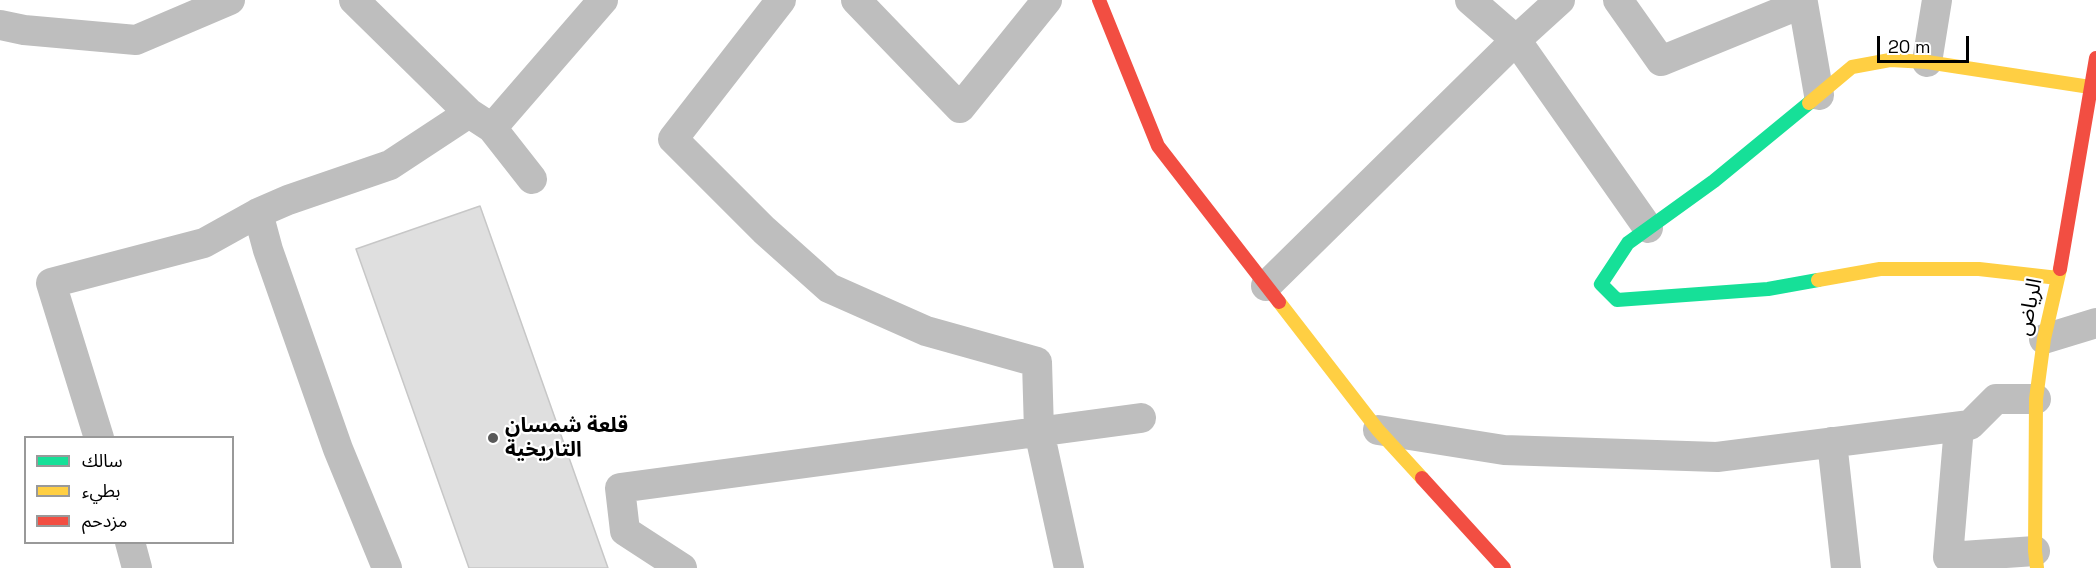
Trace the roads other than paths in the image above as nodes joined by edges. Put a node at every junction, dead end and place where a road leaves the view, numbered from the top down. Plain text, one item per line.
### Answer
1 (230, 0) edge
2 (354, 0) edge
3 (603, 0) edge
4 (781, 0) edge
5 (856, 0) edge
6 (1047, 0) edge
7 (1099, 0) edge
8 (1470, 0) edge
9 (1560, 0) edge
10 (1618, 0) edge
11 (1937, 0) edge
12 (1802, 1) edge
13 (0, 25) edge
14 (1516, 40) junction
15 (2096, 58) edge
16 (1928, 62) junction
17 (2090, 87) junction
18 (1819, 94) junction
19 (481, 121) junction
20 (532, 179) dead end
21 (258, 213) junction
22 (1648, 228) junction
23 (2058, 278) junction
24 (1266, 286) junction
25 (2096, 323) edge
26 (2044, 339) junction
27 (2036, 399) junction
28 (1141, 418) dead end
29 (1959, 427) junction
30 (1378, 430) junction
31 (1039, 431) junction
32 (98, 436) edge
33 (1832, 442) junction
34 (130, 544) edge
35 (2036, 560) edge
36 (1943, 562) edge
37 (137, 568) edge
38 (387, 568) edge
39 (682, 568) edge
40 (1069, 568) edge
41 (1504, 568) edge
42 (1846, 568) edge

1 - 13 street
2 - 19 street
3 - 19 street
4 - 31 street
5 - 6 street
7 - 24 street
8 - 14 street
9 - 14 street
10 - 12 street
11 - 16 street
12 - 18 street
14 - 22 street
14 - 24 street
15 - 17 street, الرياض
16 - 17 street
16 - 18 street
17 - 23 street, الرياض
18 - 22 street
19 - 20 street
19 - 21 street
21 - 32 street
21 - 38 street
22 - 23 street
23 - 26 street, الرياض
24 - 30 street
25 - 26 street
26 - 27 street, الرياض
27 - 29 street
27 - 35 street, الرياض
28 - 31 street
29 - 33 street
29 - 36 street
30 - 33 street
30 - 41 street
31 - 39 street
31 - 40 street
33 - 42 street
34 - 37 street
35 - 36 street

